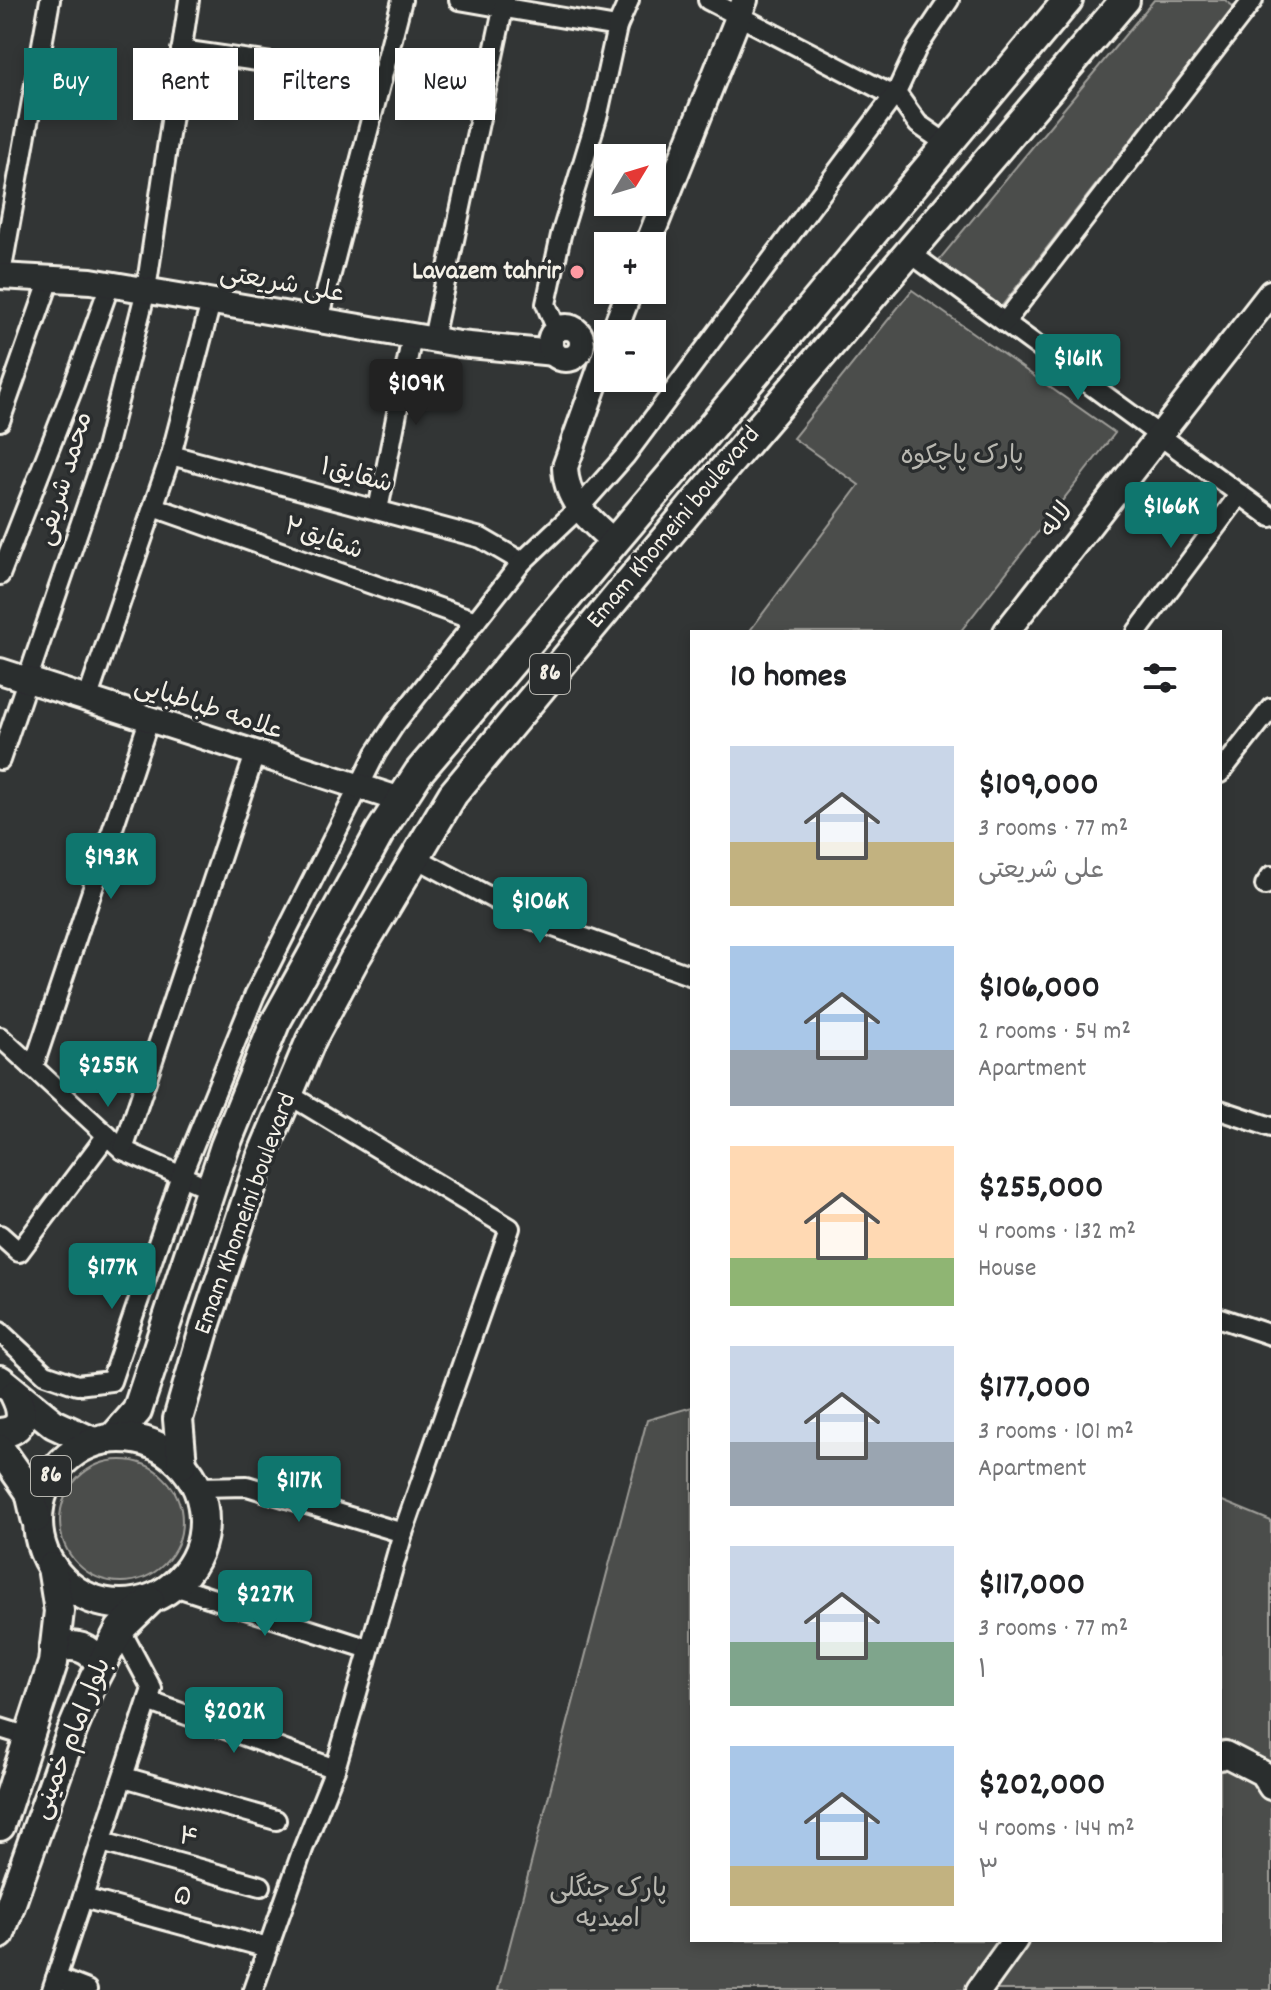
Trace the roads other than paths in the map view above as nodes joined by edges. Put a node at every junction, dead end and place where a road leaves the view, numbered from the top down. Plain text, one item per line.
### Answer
1 (50, 0) edge
2 (189, 0) edge
3 (402, 0) edge
4 (459, 0) edge
5 (629, 0) edge
6 (708, 0) edge
7 (949, 0) edge
8 (1068, 0) edge
9 (1253, 0) edge
10 (1114, 2) edge
11 (504, 4) edge
12 (742, 8) edge
13 (617, 27) junction
14 (1035, 39) junction
15 (181, 48) edge
16 (238, 58) edge
17 (1070, 65) junction
18 (382, 79) junction
19 (895, 94) junction
20 (171, 120) edge
21 (947, 144) junction
22 (653, 232) edge
23 (910, 253) junction
24 (0, 277) edge
25 (50, 279) junction
26 (110, 284) junction
27 (146, 290) junction
28 (1271, 293) edge
29 (211, 302) junction
30 (319, 320) junction
31 (1005, 322) junction
32 (594, 335) edge
33 (422, 338) junction
34 (567, 345) junction
35 (594, 383) edge
36 (588, 398) junction
37 (0, 421) edge
38 (1159, 436) junction
39 (171, 455) junction
40 (1240, 494) junction
41 (154, 507) junction
42 (578, 509) junction
43 (378, 510) junction
44 (1271, 517) edge
45 (614, 542) junction
46 (522, 562) junction
47 (641, 566) junction
48 (0, 575) edge
49 (476, 621) junction
50 (1008, 630) edge
51 (1138, 630) edge
52 (0, 671) edge
53 (28, 680) junction
54 (87, 700) junction
55 (1271, 708) edge
56 (149, 720) junction
57 (255, 754) junction
58 (0, 760) edge
59 (1222, 770) edge
60 (360, 786) junction
61 (401, 800) junction
62 (413, 856) junction
63 (690, 975) edge
64 (0, 1037) edge
65 (33, 1068) junction
66 (288, 1094) junction
67 (1222, 1111) edge
68 (1271, 1127) edge
69 (107, 1135) junction
70 (123, 1150) junction
71 (181, 1176) junction
72 (211, 1189) junction
73 (0, 1235) edge
74 (1222, 1319) edge
75 (0, 1332) edge
76 (1271, 1335) edge
77 (155, 1359) junction
78 (192, 1371) junction
79 (8, 1388) edge
80 (0, 1433) edge
81 (103, 1440) junction
82 (0, 1449) edge
83 (190, 1475) junction
84 (37, 1523) junction
85 (403, 1533) junction
86 (52, 1567) junction
87 (162, 1593) junction
88 (120, 1629) junction
89 (54, 1649) junction
90 (369, 1649) junction
91 (101, 1665) junction
92 (148, 1701) junction
93 (0, 1728) edge
94 (29, 1737) junction
95 (1222, 1756) edge
96 (335, 1769) junction
97 (124, 1777) junction
98 (1271, 1787) edge
99 (276, 1820) dead end
100 (0, 1826) edge
101 (102, 1842) junction
102 (261, 1886) dead end
103 (83, 1898) junction
104 (0, 1934) edge
105 (1014, 1942) edge
106 (268, 1948) junction
107 (54, 1984) edge
108 (87, 1990) edge
109 (253, 1990) edge
110 (979, 1990) edge

1 - 24 street
2 - 15 street, محمد شریفی
3 - 18 street
4 - 11 street
5 - 13 street
6 - 12 street
7 - 19 street
8 - 14 main road, Emam Khomeini boulevard / 86
9 - 31 street
10 - 17 main road, Emam Khomeini boulevard / 86
11 - 13 street
11 - 33 street
12 - 19 street
12 - 22 street
13 - 34 street
14 - 17 main road
14 - 21 main road, Emam Khomeini boulevard / 86
16 - 18 street
17 - 23 main road, Emam Khomeini boulevard / 86
18 - 30 street
19 - 21 street
19 - 42 street
20 - 27 street, محمد شریفی
21 - 45 main road, Emam Khomeini boulevard / 86
23 - 31 street
23 - 47 main road, Emam Khomeini boulevard / 86
24 - 25 street, علی شریعتی
25 - 26 street, علی شریعتی
25 - 37 street
26 - 27 street, علی شریعتی
26 - 48 street
27 - 29 street, علی شریعتی
27 - 53 street, محمد شریفی
28 - 38 street, لاله
29 - 30 street, علی شریعتی
29 - 39 street
30 - 33 street, علی شریعتی
31 - 38 street
32 - 34 street
33 - 34 street, علی شریعتی
33 - 43 street
34 - 36 street
35 - 36 street
36 - 42 street
38 - 40 street
38 - 50 street, لاله
39 - 41 street
39 - 43 street, شقایق۱
40 - 44 street
40 - 51 street
41 - 49 street, شقایق۲
41 - 54 street
42 - 45 street
42 - 46 street
43 - 46 street, شقایق۱
45 - 47 main road
45 - 61 main road, Emam Khomeini boulevard / 86
46 - 49 street
47 - 62 main road, Emam Khomeini boulevard / 86
49 - 60 street
52 - 53 street, علامه طباطبایی
53 - 54 street, علامه طباطبایی
53 - 58 street, محمد شریفی
54 - 56 street, علامه طباطبایی
55 - 59 street
56 - 57 street, علامه طباطبایی
56 - 65 street
57 - 60 street, علامه طباطبایی
57 - 70 street
60 - 61 street, علامه طباطبایی
60 - 71 street
61 - 72 main road, Emam Khomeini boulevard / 86
62 - 63 street
62 - 66 main road, Emam Khomeini boulevard / 86
64 - 65 street
65 - 69 street
66 - 78 main road, Emam Khomeini boulevard / 86
66 - 85 street
67 - 68 street
69 - 70 street
69 - 73 street
70 - 71 street
71 - 72 street
71 - 75 street
72 - 77 main road, Emam Khomeini boulevard / 86
74 - 76 street
77 - 78 main road
77 - 81 main road, Emam Khomeini boulevard / 86
78 - 83 main road, Emam Khomeini boulevard / 86
79 - 80 main road
79 - 81 main road
81 - 83 main road
81 - 84 main road, 86
82 - 84 main road
83 - 85 street
83 - 87 main road, 86
84 - 86 main road, 86
85 - 90 street
86 - 87 main road, 86
86 - 89 main road, بلوار امام خمینی / 86
87 - 88 main road, بلوار امام خمینی / 86
87 - 90 street
88 - 91 main road, بلوار امام خمینی / 86
88 - 92 street
89 - 91 main road
89 - 94 main road, بلوار امام خمینی / 86
90 - 96 street
91 - 104 main road, بلوار امام خمینی / 86
92 - 96 street
92 - 97 street
93 - 94 street
94 - 100 main road, بلوار امام خمینی / 86
95 - 98 street
96 - 106 street
97 - 99 street
97 - 101 street
101 - 102 street, ۴
101 - 103 street
103 - 106 street, ۵
103 - 107 street
105 - 110 street
106 - 109 street
107 - 108 street

